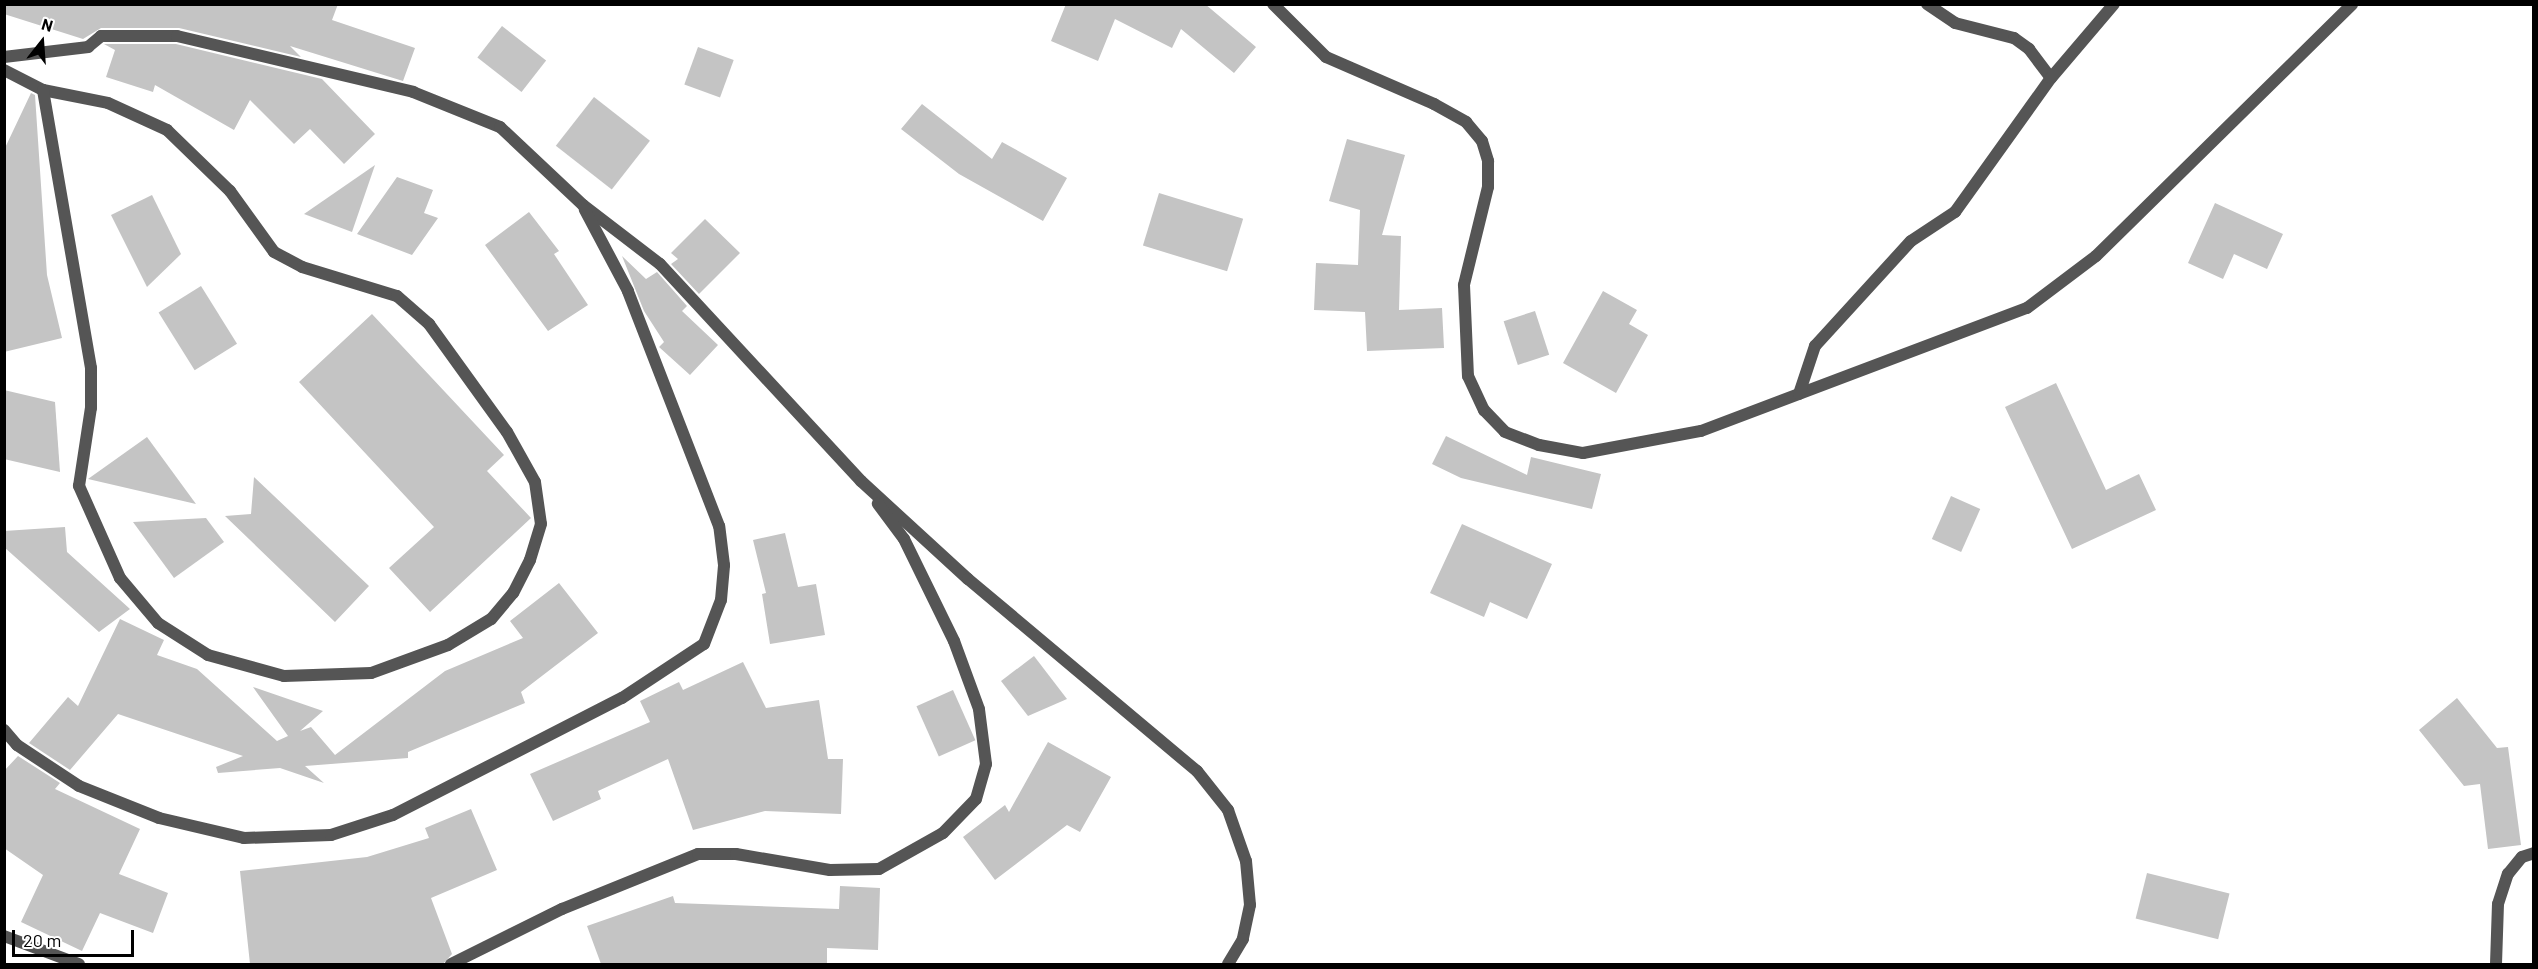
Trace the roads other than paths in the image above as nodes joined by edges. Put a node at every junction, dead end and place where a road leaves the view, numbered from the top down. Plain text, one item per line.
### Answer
1 (1273, 4) edge
2 (1927, 4) edge
3 (2114, 4) edge
4 (2352, 4) edge
5 (4, 57) edge
6 (4, 70) edge
7 (2050, 78) junction
8 (43, 90) junction
9 (583, 206) junction
10 (1799, 394) junction
11 (861, 481) junction
12 (4, 730) edge
13 (2534, 853) edge
14 (4, 936) edge
15 (80, 964) edge
16 (451, 964) edge
17 (1228, 964) edge
18 (2496, 964) edge

1 - 10 street
2 - 7 street
3 - 7 street
4 - 10 street
5 - 9 street
6 - 8 street
7 - 10 street
8 - 8 street
9 - 11 street
9 - 12 street
11 - 16 street
11 - 17 street
13 - 18 street
14 - 15 street

